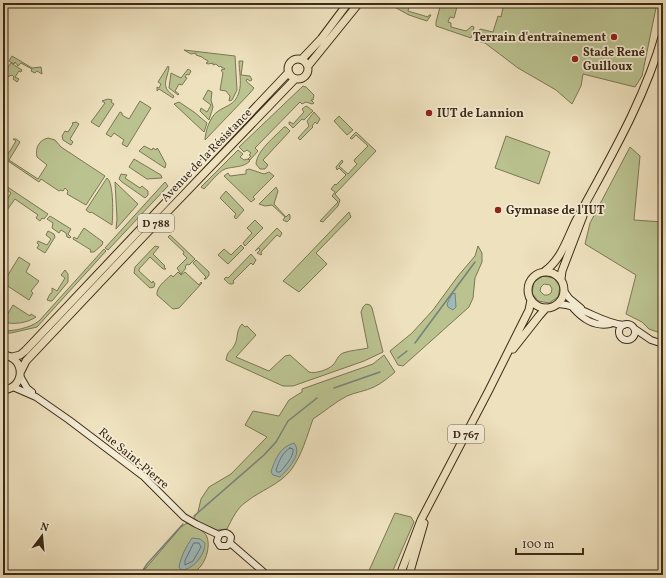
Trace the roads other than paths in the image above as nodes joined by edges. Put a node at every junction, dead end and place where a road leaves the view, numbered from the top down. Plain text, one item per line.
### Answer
1 (348, 3) edge
2 (353, 3) edge
3 (359, 3) edge
4 (663, 34) edge
5 (334, 35) junction
6 (302, 59) junction
7 (308, 66) junction
8 (288, 73) junction
9 (295, 79) junction
10 (587, 202) junction
11 (545, 271) junction
12 (561, 279) junction
13 (564, 291) junction
14 (531, 300) junction
15 (558, 304) junction
16 (572, 306) junction
17 (546, 308) junction
18 (584, 310) junction
19 (608, 323) junction
20 (624, 325) junction
21 (635, 329) junction
22 (619, 332) junction
23 (633, 337) junction
24 (651, 340) junction
25 (663, 344) edge
26 (3, 355) edge
27 (12, 357) junction
28 (504, 362) junction
29 (20, 373) junction
30 (13, 387) junction
31 (3, 390) edge
32 (36, 397) junction
33 (428, 507) junction
34 (219, 535) junction
35 (230, 543) junction
36 (267, 575) edge
37 (400, 575) edge
38 (409, 575) edge

1 - 6 main road
2 - 5 main road
3 - 5 main road
4 - 10 main road
5 - 7 main road
6 - 7 main road
6 - 8 main road
7 - 9 main road
8 - 9 main road
8 - 27 main road, Avenue de la Résistance / D 788
9 - 29 main road, Avenue de la Résistance / D 788
10 - 11 main road
10 - 12 main road
11 - 12 main road
11 - 14 main road
12 - 13 main road
13 - 15 main road
13 - 18 main road
14 - 17 main road
14 - 28 main road, D 767
15 - 16 main road
15 - 17 main road
16 - 18 main road
16 - 19 main road
17 - 28 main road, D 767
18 - 19 main road
19 - 20 main road
19 - 22 main road
20 - 21 main road
20 - 22 main road
21 - 23 main road
21 - 24 main road
22 - 23 main road
23 - 24 main road
24 - 25 main road
26 - 27 main road
27 - 29 main road
28 - 33 main road, D 767
29 - 30 main road, Avenue de la Résistance
29 - 32 main road, Rue Saint-Pierre
30 - 31 main road
30 - 32 main road, Rue Saint-Pierre
32 - 34 main road, Rue Saint-Pierre
33 - 37 main road, D 767
33 - 38 main road, D 767
34 - 35 main road
34 - 35 main road
35 - 36 main road

